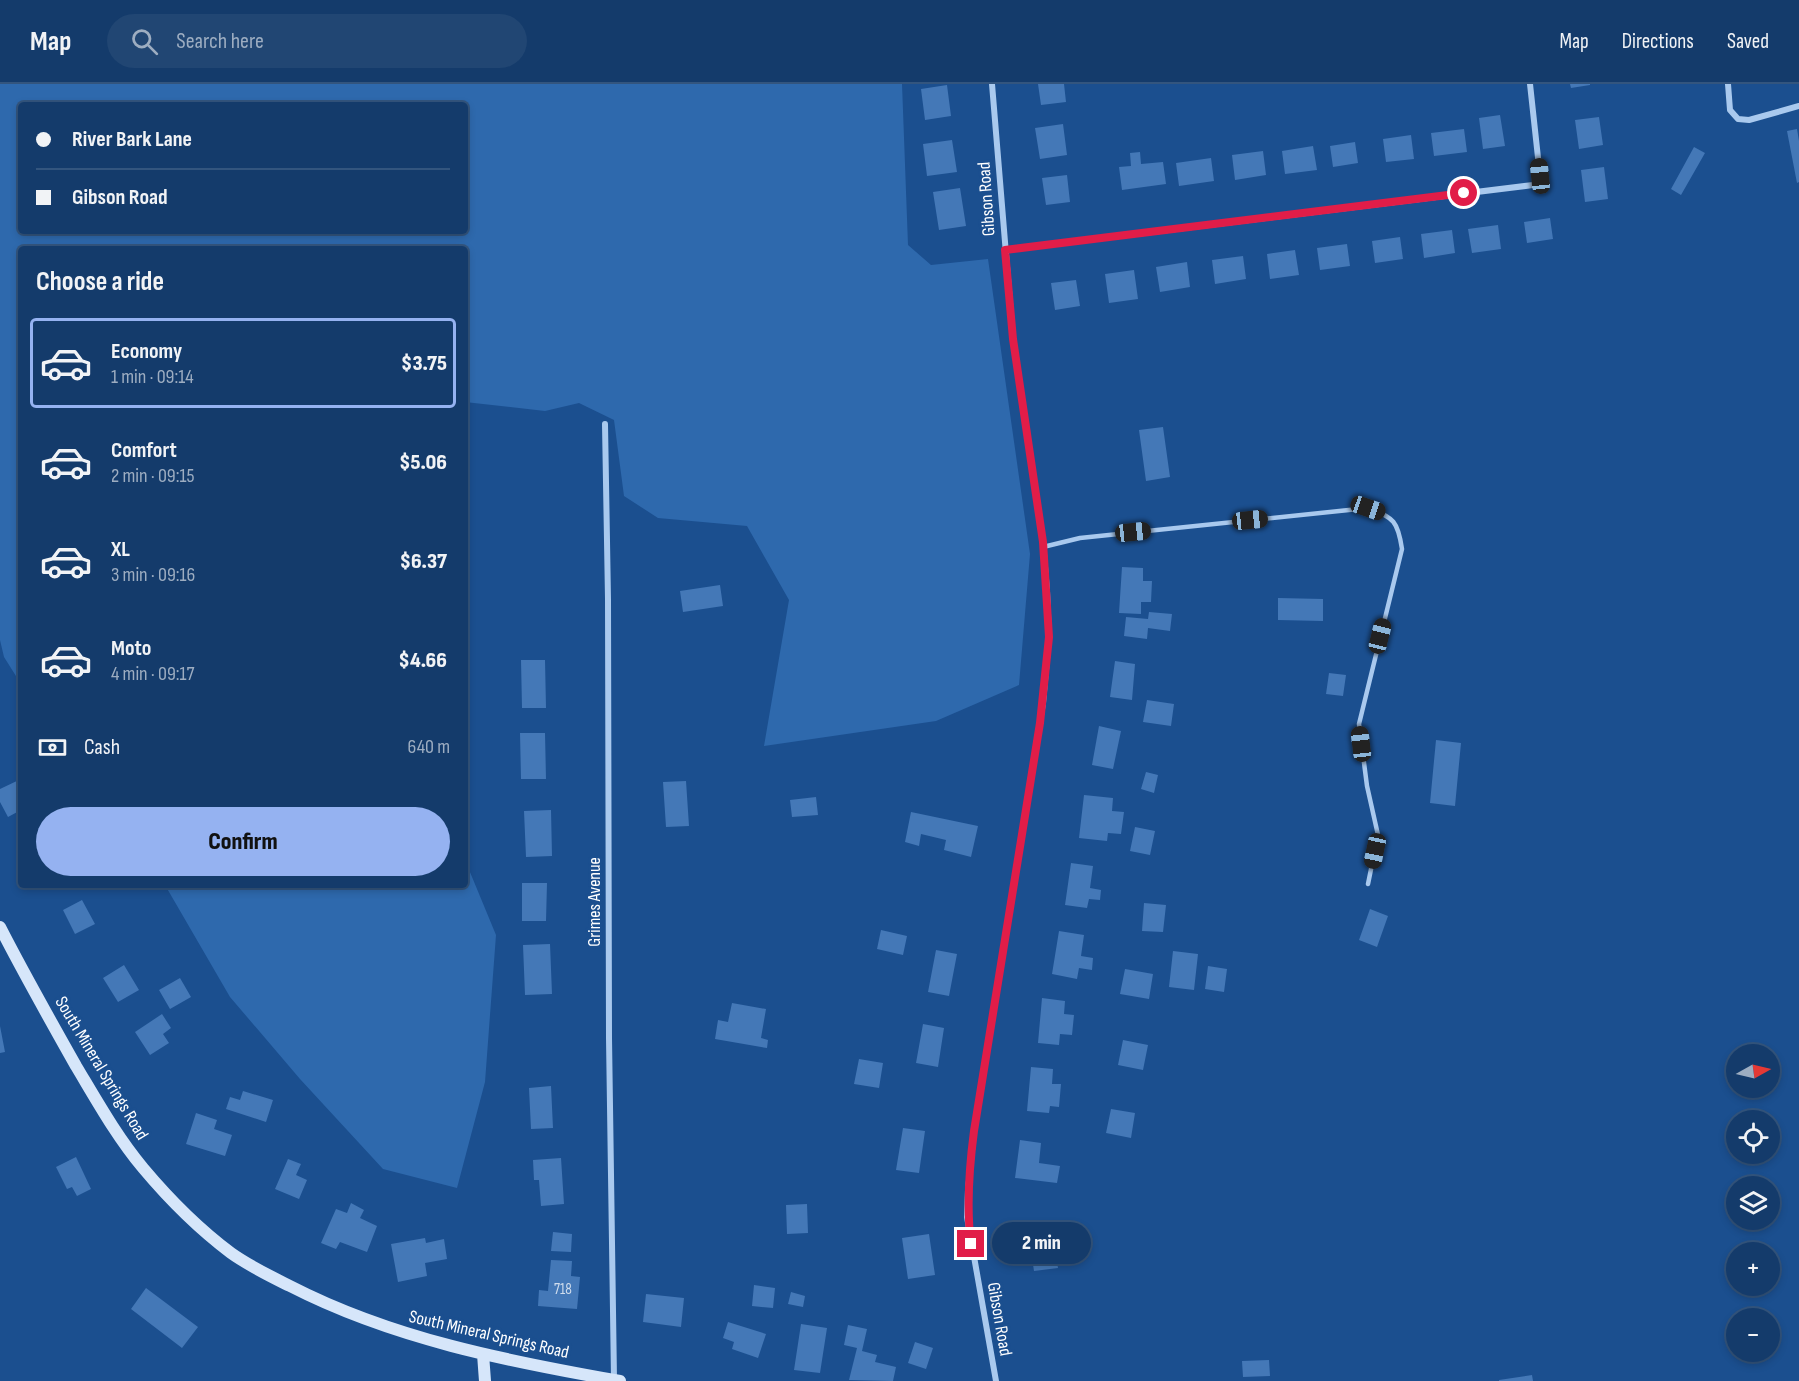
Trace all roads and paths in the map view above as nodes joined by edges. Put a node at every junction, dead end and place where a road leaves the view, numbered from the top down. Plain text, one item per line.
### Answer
1 (992, 84) edge
2 (1530, 84) edge
3 (1728, 84) edge
4 (1799, 106) edge
5 (1005, 250) junction
6 (605, 424) dead end
7 (1043, 547) junction
8 (1368, 884) dead end
9 (0, 927) edge
10 (483, 1354) junction
11 (485, 1381) edge
12 (617, 1381) edge
13 (996, 1381) edge

1 - 5 street, Gibson Road
2 - 5 street
3 - 4 street
5 - 7 street, Gibson Road
6 - 12 street, Grimes Avenue
7 - 8 lane
7 - 13 street, Gibson Road
9 - 10 street, South Mineral Springs Road
10 - 11 street
10 - 12 street, South Mineral Springs Road

